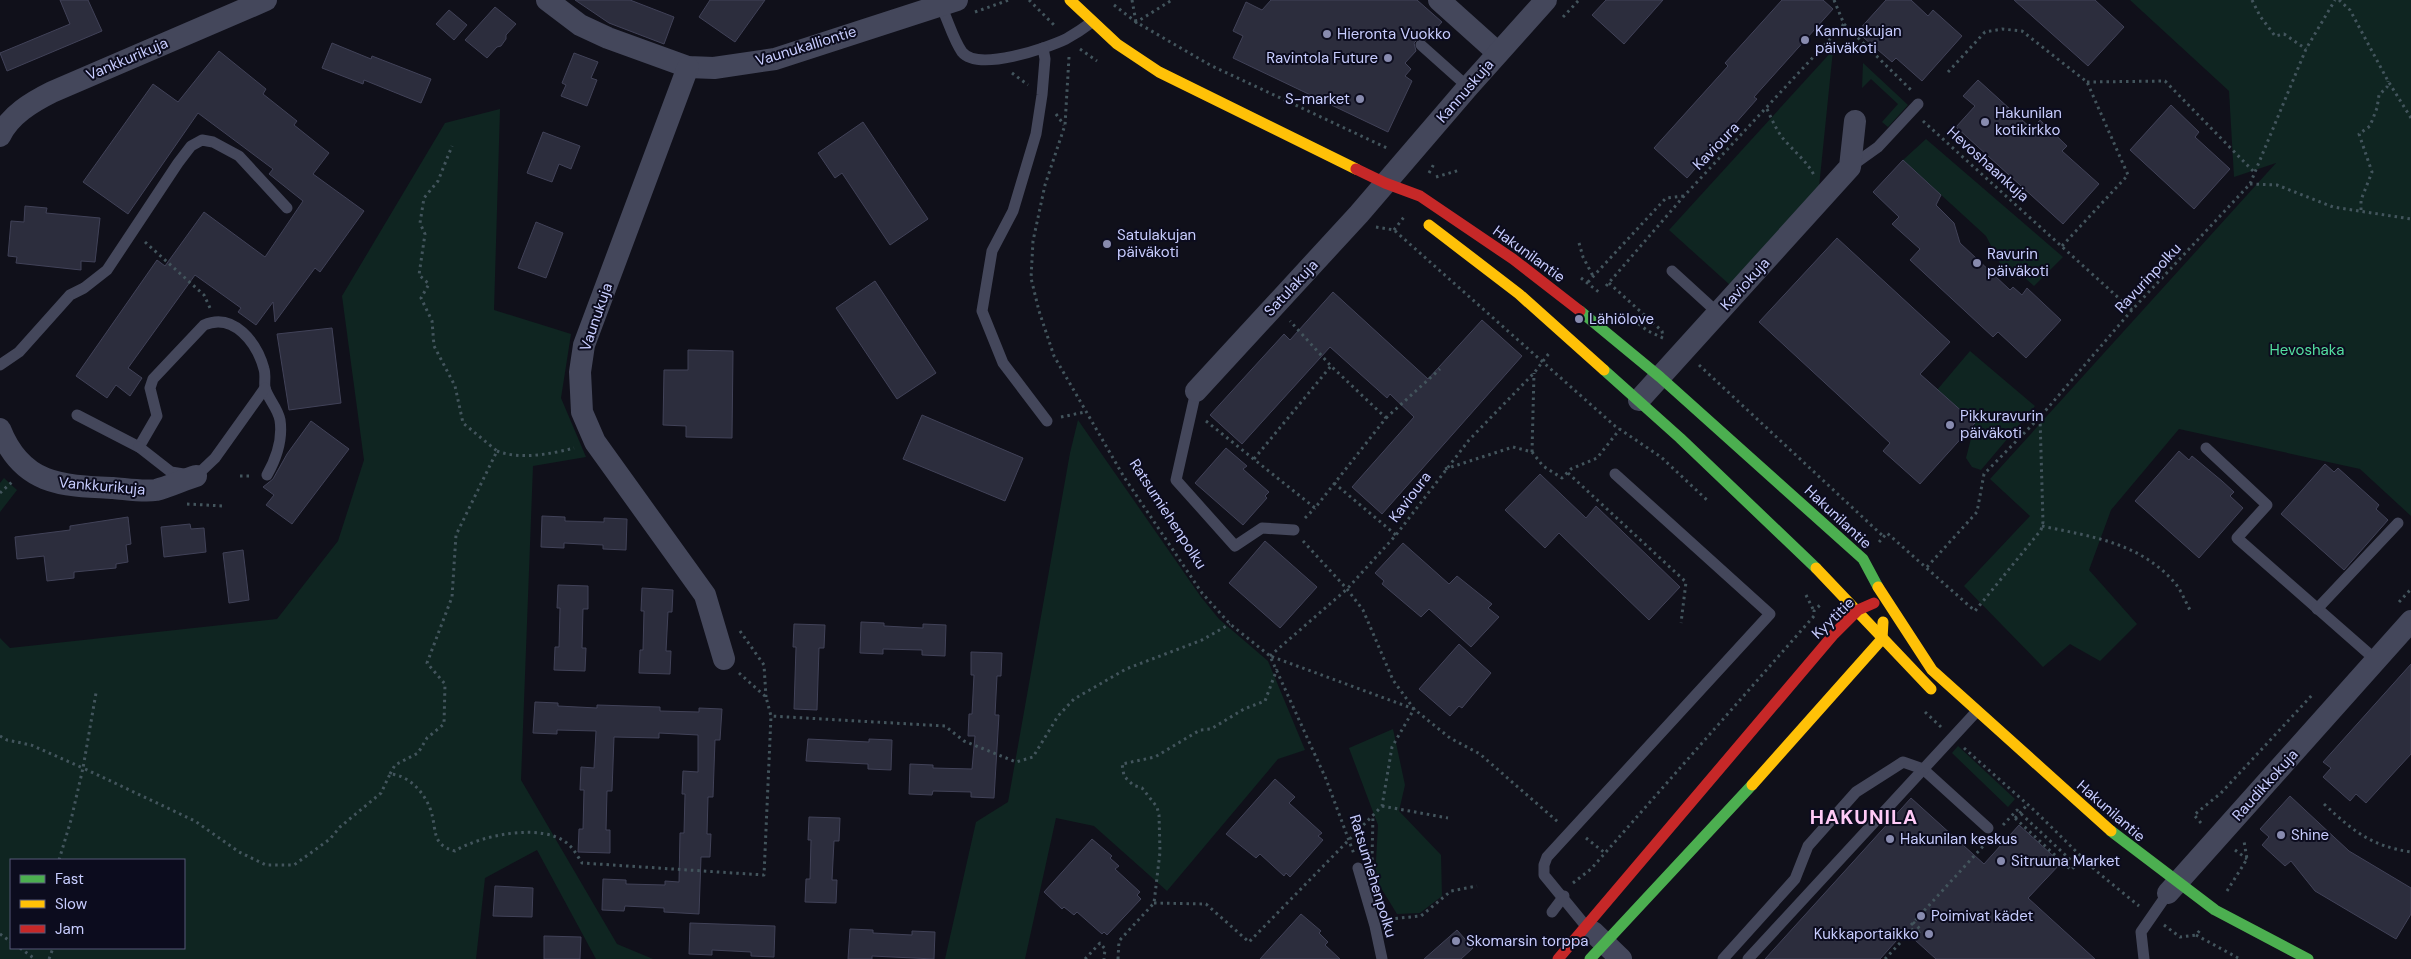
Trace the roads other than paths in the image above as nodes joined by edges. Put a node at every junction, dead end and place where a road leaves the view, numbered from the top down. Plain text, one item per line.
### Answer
1 (266, 0) edge
2 (547, 0) edge
3 (1070, 0) edge
4 (1439, 0) edge
5 (1546, 0) edge
6 (949, 3) edge
7 (1092, 22) junction
8 (1421, 45) dead end
9 (1043, 48) junction
10 (1498, 53) junction
11 (688, 67) junction
12 (1468, 87) junction
13 (1918, 104) road end
14 (1855, 121) dead end
15 (0, 136) edge
16 (1850, 167) junction
17 (1385, 183) junction
18 (1403, 204) dead end
19 (287, 208) dead end
20 (1423, 220) dead end
21 (1672, 271) dead end
22 (1718, 313) junction
23 (0, 365) edge
24 (1660, 377) junction
25 (265, 388) junction
26 (1196, 391) joint
27 (1639, 400) junction
28 (77, 415) dead end
29 (1046, 421) road end
30 (0, 429) edge
31 (138, 446) junction
32 (2206, 448) dead end
33 (1615, 474) dead end
34 (267, 475) dead end
35 (196, 476) junction
36 (2398, 523) dead end
37 (1294, 530) road end
38 (1884, 598) junction
39 (2317, 609) junction
40 (1858, 610) junction
41 (2405, 612) edge
42 (1882, 639) junction
43 (724, 659) road end
44 (2376, 660) junction
45 (1940, 696) dead end
46 (1976, 711) junction
47 (1923, 769) junction
48 (1992, 832) road end
49 (1358, 868) road end
50 (2170, 891) junction
51 (1564, 896) junction
52 (1552, 912) dead end
53 (1585, 925) junction
54 (1597, 951) edge
55 (1382, 959) edge
56 (1558, 959) edge
57 (1621, 959) edge
58 (1723, 959) edge
59 (1748, 959) edge
60 (2144, 959) edge
61 (2308, 959) edge

1 - 15 street, Vankkurikuja
2 - 11 street, Vaunukalliontie
3 - 7 main road, Hakunilantie
4 - 10 street
5 - 10 street, Kannuskuja
6 - 9 lane
6 - 11 street, Vaunukalliontie
7 - 9 lane
7 - 17 main road, Hakunilantie
8 - 12 lane
9 - 29 lane
10 - 12 street, Kannuskuja
11 - 43 street, Vaunukuja
12 - 17 street, Kannuskuja
13 - 16 lane, Kaviokuja
14 - 16 street
16 - 22 street, Kaviokuja
17 - 18 main road, Hakunilantie
17 - 24 main road, Hakunilantie
17 - 26 street, Satulakuja
19 - 23 lane
20 - 27 main road
21 - 22 lane
22 - 24 street, Kaviokuja
24 - 27 street, Kaviokuja
24 - 38 main road, Hakunilantie
25 - 31 lane
25 - 34 lane
25 - 35 lane
26 - 37 lane
27 - 40 main road
28 - 31 lane
30 - 35 street, Vankkurikuja
31 - 35 lane
32 - 39 lane
33 - 51 lane
36 - 39 lane
38 - 40 main road, Kyytitie
38 - 42 main road
38 - 46 main road, Hakunilantie
39 - 44 lane
40 - 42 main road
40 - 53 main road, Kyytitie
41 - 44 street, Raudikkokuja
42 - 45 main road
42 - 54 main road
44 - 50 street, Raudikkokuja
46 - 47 lane
46 - 50 main road, Hakunilantie
47 - 48 lane
47 - 58 lane
47 - 59 lane
49 - 55 lane, Ratsumiehenpolku
50 - 60 lane, Raudikkokuja
50 - 61 main road, Hakunilantie
51 - 52 lane
51 - 53 lane
53 - 54 street
53 - 56 main road, Kyytitie
54 - 57 street

